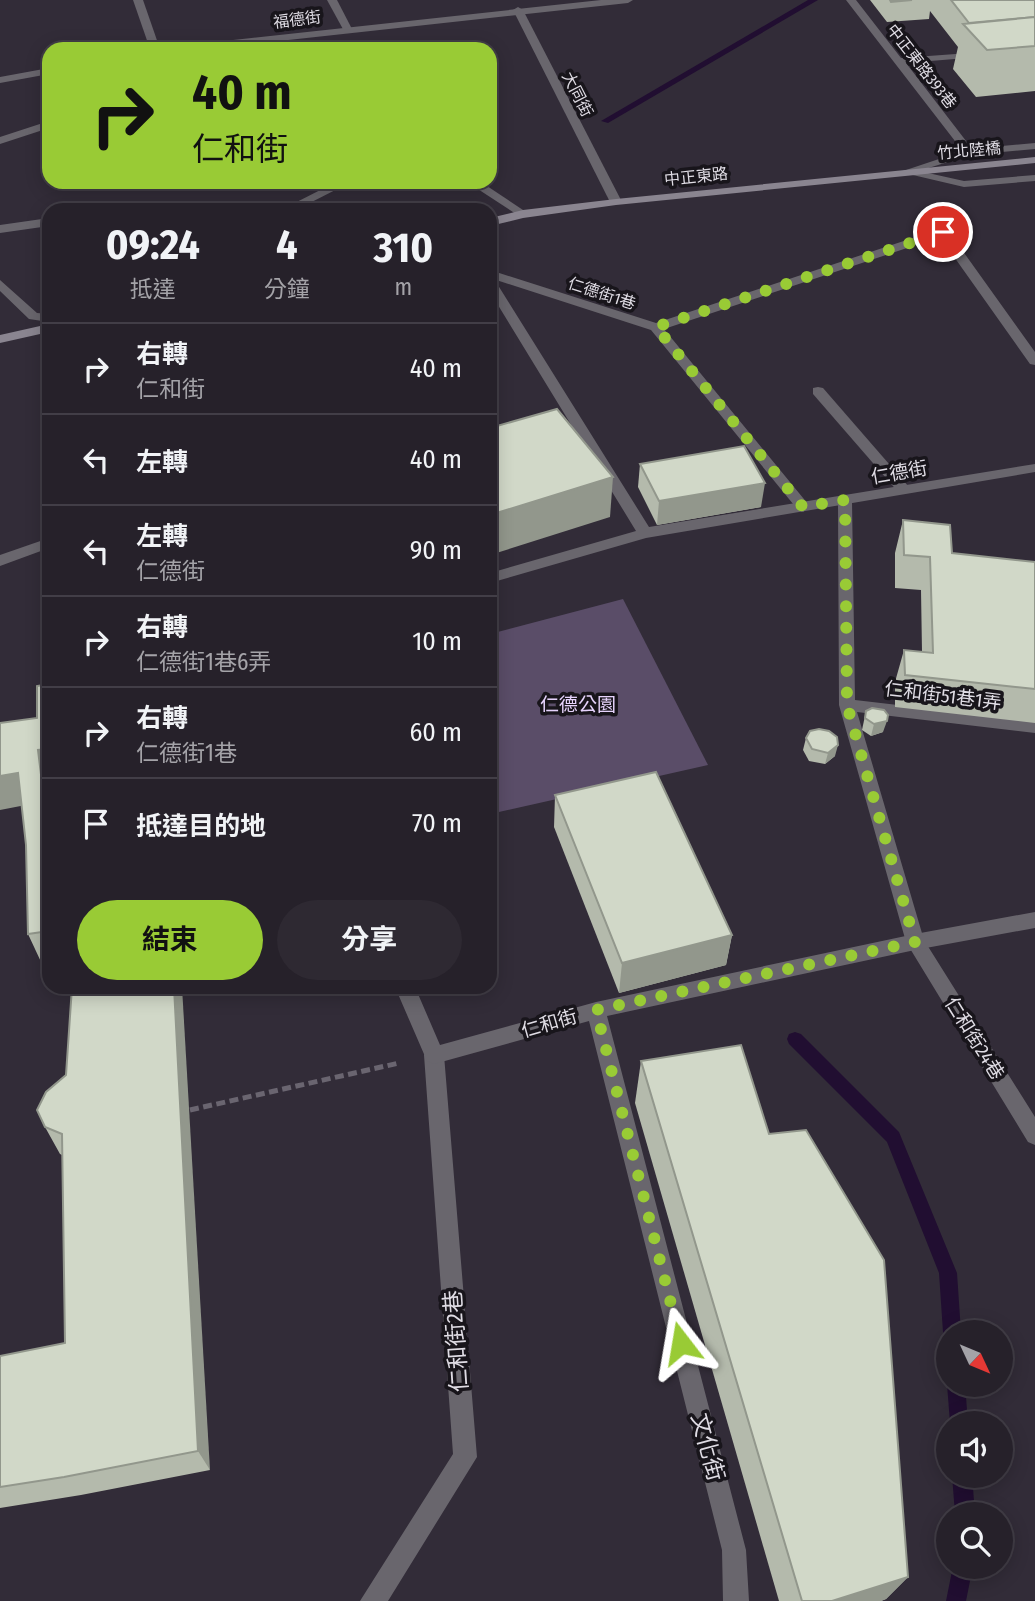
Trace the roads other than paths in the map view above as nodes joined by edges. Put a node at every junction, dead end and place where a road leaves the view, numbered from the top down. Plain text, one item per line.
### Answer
1 (138, 0) edge
2 (332, 0) edge
3 (628, 0) edge
4 (851, 0) edge
5 (515, 5) edge
6 (346, 29) junction
7 (153, 42) edge
8 (237, 42) edge
9 (994, 53) edge
10 (898, 61) junction
11 (42, 72) edge
12 (0, 80) edge
13 (42, 126) edge
14 (0, 141) edge
15 (1035, 146) edge
16 (969, 152) junction
17 (1035, 160) edge
18 (906, 172) junction
19 (1034, 178) edge
20 (330, 189) edge
21 (484, 189) edge
22 (616, 202) junction
23 (302, 203) edge
24 (523, 214) junction
25 (497, 220) edge
26 (42, 224) edge
27 (0, 229) edge
28 (497, 276) edge
29 (0, 284) edge
30 (497, 293) edge
31 (42, 317) edge
32 (656, 327) junction
33 (42, 330) edge
34 (0, 339) edge
35 (1035, 360) edge
36 (818, 391) dead end
37 (1035, 467) edge
38 (904, 490) junction
39 (845, 500) junction
40 (803, 507) junction
41 (645, 533) junction
42 (42, 546) edge
43 (0, 561) edge
44 (497, 576) edge
45 (847, 705) junction
46 (1035, 727) edge
47 (1035, 920) edge
48 (915, 942) junction
49 (408, 994) edge
50 (596, 1010) junction
51 (434, 1055) junction
52 (1035, 1135) edge
53 (373, 1601) edge
54 (736, 1601) edge

1 - 7 street
2 - 6 street
3 - 5 street, 福德街
4 - 10 street, 中正東路393巷
5 - 6 street, 福德街
5 - 22 street, 大同街
6 - 8 street, 福德街
9 - 10 street
10 - 16 street, 中正東路393巷
11 - 12 street
13 - 14 street
15 - 16 street, 中正東路
16 - 18 street, 中正東路
17 - 18 main road, 竹北陸橋
18 - 19 street, 中正東路
18 - 22 main road, 中正東路
20 - 23 street
21 - 24 street
22 - 24 main road, 中正東路
24 - 25 main road, 中正東路
26 - 27 street
28 - 32 street, 仁德街1巷
29 - 31 street
30 - 41 street
32 - 35 street, 仁德街1巷
32 - 40 street
33 - 34 main road
36 - 38 street
37 - 38 street, 仁德街
38 - 39 street, 仁德街
39 - 40 street, 仁德街
39 - 45 street, 仁和街24巷
40 - 41 street, 仁德街
41 - 44 street, 仁德街
42 - 43 street
45 - 46 street, 仁和街51巷1弄
45 - 48 street, 仁和街24巷
47 - 48 street, 仁和街
48 - 50 street, 仁和街
48 - 52 street, 仁和街24巷
49 - 51 street, 仁和街2巷
50 - 51 street, 仁和街
50 - 54 street, 文化街
51 - 53 street, 仁和街2巷

